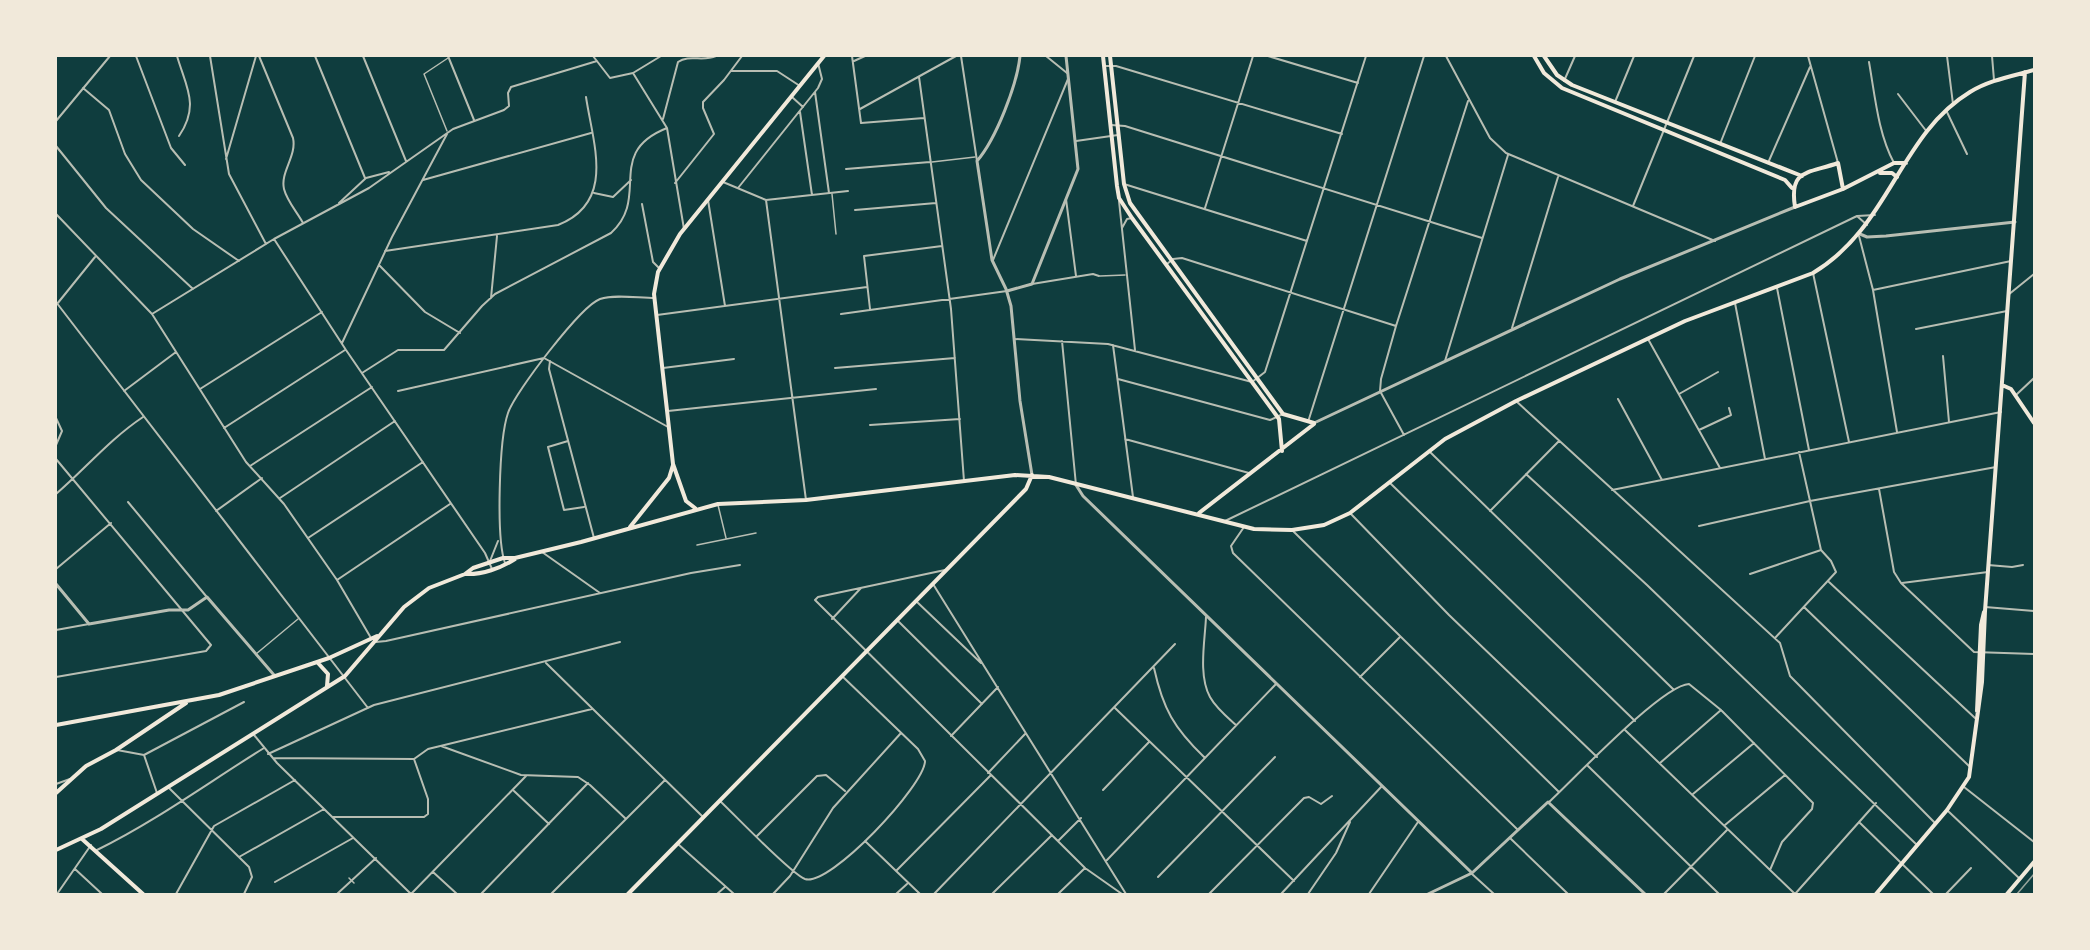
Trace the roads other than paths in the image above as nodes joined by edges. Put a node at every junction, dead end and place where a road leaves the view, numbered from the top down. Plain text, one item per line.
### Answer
1 (110, 56) edge
2 (136, 56) edge
3 (177, 56) edge
4 (210, 56) edge
5 (258, 56) edge
6 (315, 56) edge
7 (363, 56) edge
8 (449, 56) edge
9 (593, 56) edge
10 (661, 56) edge
11 (716, 56) edge
12 (742, 56) edge
13 (824, 56) edge
14 (852, 56) edge
15 (865, 56) edge
16 (956, 56) edge
17 (961, 56) edge
18 (1020, 56) edge
19 (1046, 56) edge
20 (1066, 56) edge
21 (1103, 56) edge
22 (1110, 56) edge
23 (1253, 56) edge
24 (1268, 56) edge
25 (1366, 56) edge
26 (1424, 56) edge
27 (1446, 56) edge
28 (1534, 56) edge
29 (1544, 56) edge
30 (1575, 56) edge
31 (1634, 56) edge
32 (1694, 56) edge
33 (1755, 56) edge
34 (1808, 56) edge
35 (1947, 56) edge
36 (1992, 56) edge
37 (597, 61) junction
38 (853, 62) junction
39 (1869, 62) dead end
40 (818, 63) junction
41 (1111, 65) junction
42 (1811, 65) junction
43 (1104, 66) junction
44 (2034, 70) edge
45 (731, 71) junction
46 (2025, 72) junction
47 (633, 73) junction
48 (1069, 75) junction
49 (918, 77) junction
50 (1564, 81) junction
51 (1994, 81) junction
52 (1358, 83) junction
53 (800, 86) junction
54 (83, 88) junction
55 (815, 92) junction
56 (1898, 94) dead end
57 (791, 96) junction
58 (586, 97) dead end
59 (1468, 101) junction
60 (1615, 102) junction
61 (1238, 103) junction
62 (1953, 104) junction
63 (803, 107) junction
64 (860, 109) junction
65 (1946, 110) junction
66 (800, 112) junction
67 (924, 118) junction
68 (474, 120) junction
69 (662, 120) junction
70 (56, 121) edge
71 (1668, 122) junction
72 (1117, 124) junction
73 (1111, 125) junction
74 (667, 128) junction
75 (1664, 130) junction
76 (448, 132) junction
77 (1927, 132) junction
78 (592, 133) junction
79 (1342, 134) junction
80 (1118, 135) junction
81 (180, 136) dead end
82 (1111, 136) junction
83 (1076, 141) junction
84 (1720, 144) junction
85 (56, 146) edge
86 (1508, 154) junction
87 (1967, 154) dead end
88 (1221, 155) junction
89 (976, 159) junction
90 (406, 161) junction
91 (225, 162) junction
92 (930, 162) junction
93 (1768, 163) junction
94 (1894, 163) junction
95 (1906, 163) junction
96 (1838, 164) junction
97 (185, 165) dead end
98 (846, 169) dead end
99 (392, 172) junction
100 (1879, 172) junction
101 (1802, 176) junction
102 (1558, 177) junction
103 (1897, 177) junction
104 (365, 178) junction
105 (423, 180) junction
106 (631, 180) junction
107 (723, 182) junction
108 (675, 183) junction
109 (1124, 184) junction
110 (738, 188) junction
111 (1325, 188) junction
112 (1792, 188) junction
113 (1844, 189) junction
114 (848, 191) dead end
115 (594, 193) junction
116 (830, 193) junction
117 (812, 195) junction
118 (1066, 198) junction
119 (1119, 198) junction
120 (708, 200) junction
121 (765, 200) junction
122 (936, 202) junction
123 (642, 204) dead end
124 (338, 205) junction
125 (1376, 205) junction
126 (1632, 207) junction
127 (1795, 207) junction
128 (1205, 208) junction
129 (855, 210) dead end
130 (56, 214) edge
131 (1875, 215) junction
132 (1857, 216) junction
133 (1132, 218) junction
134 (1429, 222) junction
135 (2015, 222) junction
136 (303, 223) junction
137 (1867, 225) junction
138 (1122, 228) junction
139 (684, 230) junction
140 (836, 234) dead end
141 (1859, 235) junction
142 (497, 236) junction
143 (1482, 238) junction
144 (274, 239) junction
145 (1307, 241) junction
146 (1715, 241) junction
147 (266, 244) junction
148 (942, 246) junction
149 (385, 251) junction
150 (96, 256) junction
151 (1173, 259) junction
152 (992, 260) junction
153 (238, 261) junction
154 (2011, 261) junction
155 (1167, 264) junction
156 (379, 265) junction
157 (660, 269) junction
158 (1814, 273) junction
159 (2034, 274) edge
160 (1128, 275) junction
161 (1076, 276) junction
162 (1099, 276) joint
163 (1032, 284) junction
164 (867, 287) junction
165 (1776, 287) junction
166 (193, 289) junction
167 (1873, 290) junction
168 (1007, 291) junction
169 (1290, 293) junction
170 (2008, 295) junction
171 (491, 298) junction
172 (655, 298) junction
173 (778, 298) junction
174 (950, 299) junction
175 (56, 303) edge
176 (1735, 303) junction
177 (725, 306) junction
178 (870, 309) junction
179 (1343, 309) junction
180 (2007, 310) junction
181 (322, 312) junction
182 (152, 314) junction
183 (841, 314) dead end
184 (657, 315) junction
185 (1395, 326) junction
186 (1512, 328) junction
187 (1916, 329) dead end
188 (460, 333) junction
189 (1014, 339) junction
190 (1648, 339) junction
191 (1062, 341) junction
192 (342, 343) junction
193 (1113, 345) junction
194 (346, 350) junction
195 (1135, 350) junction
196 (176, 352) junction
197 (1943, 356) dead end
198 (544, 358) junction
199 (955, 358) junction
200 (734, 359) dead end
201 (550, 361) junction
202 (1445, 361) junction
203 (663, 368) junction
204 (835, 368) dead end
205 (1718, 372) dead end
206 (363, 373) junction
207 (1257, 378) junction
208 (2034, 378) edge
209 (1118, 379) junction
210 (1252, 382) junction
211 (2002, 385) junction
212 (372, 387) junction
213 (876, 389) dead end
214 (199, 390) junction
215 (123, 391) junction
216 (398, 391) dead end
217 (1380, 391) junction
218 (1679, 394) junction
219 (2016, 395) junction
220 (792, 398) junction
221 (1618, 399) dead end
222 (1516, 401) junction
223 (1729, 408) dead end
224 (668, 411) junction
225 (2001, 412) junction
226 (1283, 414) junction
227 (144, 417) junction
228 (56, 418) edge
229 (960, 419) junction
230 (1279, 419) junction
231 (396, 421) junction
232 (1308, 422) junction
233 (1949, 422) junction
234 (1314, 423) junction
235 (2034, 423) edge
236 (870, 425) dead end
237 (224, 428) junction
238 (670, 429) junction
239 (1699, 430) junction
240 (1897, 432) junction
241 (1404, 435) junction
242 (1124, 439) junction
243 (568, 441) junction
244 (1558, 441) junction
245 (1850, 442) junction
246 (56, 445) edge
247 (1809, 450) junction
248 (1282, 451) junction
249 (1429, 451) junction
250 (1800, 452) junction
251 (56, 459) edge
252 (1765, 459) junction
253 (423, 462) junction
254 (673, 464) junction
255 (250, 466) junction
256 (1996, 467) junction
257 (1720, 468) junction
258 (1252, 474) junction
259 (1526, 474) junction
260 (1032, 475) junction
261 (262, 478) junction
262 (72, 479) junction
263 (1662, 480) junction
264 (667, 481) junction
265 (964, 481) junction
266 (679, 482) junction
267 (1390, 483) junction
268 (1076, 485) junction
269 (1878, 488) junction
270 (1612, 490) junction
271 (56, 494) edge
272 (1132, 497) junction
273 (280, 498) junction
274 (806, 500) junction
275 (686, 501) junction
276 (1810, 501) junction
277 (128, 502) dead end
278 (450, 504) junction
279 (718, 504) junction
280 (585, 507) junction
281 (696, 509) junction
282 (216, 511) junction
283 (1490, 511) junction
284 (642, 512) junction
285 (681, 512) junction
286 (1350, 513) junction
287 (1199, 514) junction
288 (1225, 521) junction
289 (111, 523) junction
290 (648, 523) junction
291 (1699, 526) dead end
292 (1244, 527) junction
293 (629, 528) junction
294 (1292, 530) junction
295 (756, 533) dead end
296 (308, 538) junction
297 (499, 538) junction
298 (594, 539) junction
299 (726, 539) junction
300 (697, 545) dead end
301 (1821, 550) junction
302 (542, 552) junction
303 (503, 558) junction
304 (515, 558) junction
305 (489, 562) junction
306 (505, 565) junction
307 (740, 565) dead end
308 (1988, 565) junction
309 (2023, 565) dead end
310 (56, 569) edge
311 (492, 569) junction
312 (947, 570) junction
313 (1988, 572) junction
314 (465, 574) junction
315 (1750, 574) dead end
316 (337, 580) junction
317 (1829, 582) junction
318 (1901, 583) junction
319 (56, 584) edge
320 (933, 584) junction
321 (861, 588) junction
322 (600, 593) junction
323 (207, 597) junction
324 (916, 601) junction
325 (1804, 607) junction
326 (1985, 609) junction
327 (183, 610) junction
328 (2034, 611) edge
329 (1206, 617) junction
330 (299, 618) junction
331 (832, 619) junction
332 (897, 620) junction
333 (89, 624) junction
334 (56, 630) edge
335 (1400, 637) junction
336 (1775, 638) junction
337 (373, 640) junction
338 (620, 642) dead end
339 (1175, 644) dead end
340 (1981, 651) junction
341 (866, 652) junction
342 (256, 654) junction
343 (2034, 654) edge
344 (329, 658) junction
345 (318, 663) junction
346 (546, 663) junction
347 (984, 664) junction
348 (1154, 668) junction
349 (274, 675) junction
350 (345, 676) junction
351 (842, 676) junction
352 (56, 677) edge
353 (1360, 677) junction
354 (1276, 684) junction
355 (998, 687) junction
356 (325, 689) junction
357 (1673, 689) junction
358 (244, 702) dead end
359 (186, 703) junction
360 (982, 704) junction
361 (368, 708) junction
362 (1115, 708) junction
363 (591, 709) junction
364 (1721, 710) junction
365 (1978, 720) junction
366 (1635, 721) junction
367 (56, 725) edge
368 (1236, 725) junction
369 (1625, 730) junction
370 (252, 733) junction
371 (901, 733) junction
372 (1026, 733) junction
373 (951, 736) junction
374 (1150, 742) junction
375 (1754, 743) junction
376 (441, 746) junction
377 (264, 748) junction
378 (116, 750) junction
379 (268, 754) junction
380 (144, 755) junction
381 (1275, 756) dead end
382 (1597, 757) junction
383 (273, 758) junction
384 (1205, 758) junction
385 (414, 759) junction
386 (1660, 763) junction
387 (1588, 766) junction
388 (1971, 768) junction
389 (1052, 773) junction
390 (989, 774) junction
391 (1785, 775) junction
392 (526, 776) junction
393 (1186, 777) junction
394 (70, 779) junction
395 (295, 780) junction
396 (665, 780) junction
397 (588, 783) junction
398 (56, 784) edge
399 (167, 786) junction
400 (1382, 786) junction
401 (1964, 787) junction
402 (513, 790) junction
403 (1103, 790) dead end
404 (846, 792) junction
405 (1559, 792) junction
406 (56, 793) edge
407 (157, 793) junction
408 (1693, 794) junction
409 (1332, 796) dead end
410 (180, 801) junction
411 (720, 801) junction
412 (1548, 802) junction
413 (1876, 803) junction
414 (1022, 806) junction
415 (324, 809) junction
416 (1947, 810) junction
417 (1222, 811) junction
418 (333, 817) junction
419 (704, 818) junction
420 (1081, 818) junction
421 (626, 819) junction
422 (1352, 819) junction
423 (1418, 821) junction
424 (1859, 822) junction
425 (549, 824) junction
426 (1935, 824) junction
427 (1724, 826) junction
428 (1728, 829) junction
429 (1518, 830) junction
430 (211, 831) junction
431 (88, 835) junction
432 (1052, 835) junction
433 (757, 836) junction
434 (354, 837) junction
435 (82, 838) junction
436 (1510, 838) junction
437 (865, 841) junction
438 (1058, 841) junction
439 (2034, 842) edge
440 (91, 844) junction
441 (678, 844) junction
442 (1257, 844) junction
443 (1917, 845) junction
444 (56, 850) edge
445 (97, 850) junction
446 (238, 857) junction
447 (376, 858) junction
448 (1107, 860) junction
449 (2034, 862) edge
450 (1902, 864) junction
451 (1691, 867) junction
452 (1085, 868) junction
453 (1971, 868) dead end
454 (75, 869) junction
455 (792, 869) junction
456 (1770, 870) junction
457 (896, 871) junction
458 (432, 872) junction
459 (1472, 873) junction
460 (349, 878) dead end
461 (1158, 878) dead end
462 (2020, 879) junction
463 (1294, 880) junction
464 (275, 882) dead end
465 (353, 882) junction
466 (908, 883) junction
467 (725, 886) junction
468 (57, 894) edge
469 (102, 894) edge
470 (143, 894) edge
471 (176, 894) edge
472 (244, 894) edge
473 (337, 894) edge
474 (410, 894) edge
475 (457, 894) edge
476 (481, 894) edge
477 (551, 894) edge
478 (628, 894) edge
479 (717, 894) edge
480 (734, 894) edge
481 (773, 894) edge
482 (896, 894) edge
483 (920, 894) edge
484 (934, 894) edge
485 (992, 894) edge
486 (1058, 894) edge
487 (1119, 894) edge
488 (1126, 894) edge
489 (1209, 894) edge
490 (1281, 894) edge
491 (1308, 894) edge
492 (1370, 894) edge
493 (1428, 894) edge
494 (1494, 894) edge
495 (1568, 894) edge
496 (1645, 894) edge
497 (1664, 894) edge
498 (1719, 894) edge
499 (1795, 894) edge
500 (1876, 894) edge
501 (1934, 894) edge
502 (1946, 894) edge
503 (2007, 894) edge

1 - 54 street
2 - 97 street
3 - 81 street
4 - 91 street
5 - 91 street
5 - 136 street
6 - 104 street
7 - 90 street
8 - 68 street
8 - 76 lane
9 - 37 street
10 - 47 street
11 - 69 street
12 - 45 street
13 - 40 main road
14 - 38 street
15 - 38 street
16 - 49 street
17 - 89 street
18 - 89 street
19 - 48 street
20 - 48 street
21 - 43 main road
22 - 41 main road
23 - 61 street
24 - 52 street
25 - 52 street
26 - 125 street
27 - 59 street
28 - 75 main road
29 - 50 main road
30 - 50 street
31 - 60 street
32 - 71 street
33 - 84 street
34 - 42 street
35 - 62 street
36 - 51 street
37 - 47 street
37 - 68 street
38 - 64 street
39 - 94 street
40 - 53 main road
40 - 55 street
41 - 43 street
41 - 61 street
41 - 72 main road
42 - 93 street
42 - 96 street
43 - 73 main road
44 - 46 main road
45 - 53 street
45 - 108 street
46 - 51 main road
46 - 135 main road
47 - 69 street
48 - 83 street
48 - 152 street
49 - 64 street
49 - 67 street
50 - 60 main road
51 - 62 main road
52 - 79 street
53 - 57 main road
54 - 70 street
54 - 153 street
55 - 63 street
55 - 116 street
56 - 77 street
57 - 63 street
57 - 107 main road
58 - 78 street
59 - 86 street
59 - 134 street
60 - 71 main road
61 - 79 street
61 - 88 street
62 - 65 main road
63 - 66 street
64 - 67 street
65 - 77 main road
65 - 87 street
66 - 110 street
66 - 117 street
67 - 92 street
68 - 76 street
69 - 74 street
71 - 75 street
71 - 84 main road
72 - 73 street
72 - 80 main road
72 - 88 street
73 - 82 main road
74 - 106 street
74 - 108 street
75 - 112 main road
75 - 126 street
76 - 90 street
76 - 105 street
77 - 95 main road
78 - 105 street
78 - 115 street
79 - 111 street
80 - 82 street
80 - 109 main road
82 - 83 street
82 - 119 main road
83 - 118 street
84 - 93 main road
85 - 166 street
86 - 102 street
86 - 143 street
88 - 111 street
88 - 128 street
89 - 92 lane
89 - 152 street
90 - 99 street
91 - 147 street
92 - 98 street
92 - 122 street
93 - 101 main road
94 - 95 main road
94 - 100 main road
95 - 103 main road
96 - 101 main road
96 - 113 main road
99 - 104 street
99 - 124 street
100 - 103 main road
100 - 113 main road
101 - 112 main road
102 - 126 street
102 - 186 street
103 - 131 main road
104 - 124 street
105 - 149 street
106 - 115 street
106 - 171 street
107 - 110 street
107 - 120 main road
108 - 139 street
109 - 128 street
109 - 151 main road
110 - 121 street
111 - 125 street
111 - 145 street
112 - 127 main road
113 - 127 main road
114 - 116 street
115 - 142 street
116 - 117 street
116 - 140 lane
117 - 121 street
118 - 161 street
118 - 163 street
119 - 133 main road
119 - 138 street
120 - 139 main road
120 - 177 street
121 - 173 street
122 - 129 street
122 - 148 street
123 - 157 street
124 - 136 street
125 - 134 street
125 - 179 street
126 - 146 street
127 - 146 street
128 - 145 street
130 - 150 street
131 - 132 street
131 - 137 main road
132 - 137 street
132 - 241 street
133 - 138 street
133 - 155 main road
134 - 143 street
134 - 185 street
135 - 141 street
135 - 154 main road
136 - 144 street
137 - 141 main road
138 - 160 street
139 - 157 main road
141 - 158 main road
141 - 167 street
142 - 149 street
142 - 171 street
143 - 202 street
144 - 147 street
144 - 181 street
145 - 169 street
146 - 186 street
147 - 153 street
148 - 164 street
148 - 174 street
149 - 156 street
150 - 175 street
150 - 182 street
151 - 155 street
151 - 169 street
151 - 207 main road
152 - 168 street
153 - 166 street
154 - 167 street
154 - 170 main road
155 - 210 main road
156 - 188 street
156 - 192 street
157 - 172 main road
158 - 165 main road
158 - 245 street
159 - 170 street
160 - 162 lane
160 - 195 street
161 - 162 street
161 - 163 street
163 - 168 street
164 - 173 street
164 - 178 street
165 - 176 main road
165 - 247 street
166 - 182 street
167 - 240 street
168 - 174 street
168 - 189 street
169 - 179 street
169 - 207 street
170 - 180 main road
171 - 188 street
172 - 184 main road
172 - 198 street
173 - 177 street
173 - 220 street
174 - 178 street
174 - 199 street
175 - 215 street
176 - 190 main road
176 - 252 street
177 - 184 street
178 - 183 street
179 - 185 street
179 - 232 street
180 - 187 street
180 - 211 main road
181 - 192 street
181 - 214 street
182 - 196 street
184 - 203 main road
185 - 217 street
186 - 202 street
188 - 206 street
189 - 191 street
189 - 260 street
190 - 218 street
190 - 222 main road
191 - 193 street
191 - 268 street
192 - 194 street
193 - 195 street
193 - 209 street
194 - 206 street
194 - 237 street
195 - 210 street
196 - 214 street
196 - 215 street
197 - 233 street
198 - 201 street
198 - 216 street
198 - 297 street
199 - 204 street
199 - 229 street
200 - 203 street
201 - 238 street
201 - 243 street
202 - 217 street
203 - 224 main road
205 - 218 street
206 - 212 street
207 - 210 street
207 - 226 main road
208 - 219 street
209 - 230 street
209 - 242 street
210 - 230 main road
211 - 219 main road
211 - 225 main road
212 - 231 street
212 - 255 street
213 - 220 street
214 - 237 street
215 - 227 street
217 - 234 street
217 - 241 street
218 - 239 street
219 - 235 main road
220 - 224 street
220 - 274 street
221 - 263 street
222 - 244 street
222 - 249 main road
223 - 239 street
224 - 238 main road
225 - 233 street
225 - 256 main road
226 - 230 street
226 - 232 main road
227 - 262 street
227 - 282 street
228 - 246 street
229 - 236 street
229 - 265 street
230 - 248 main road
231 - 253 street
231 - 273 street
232 - 234 main road
233 - 240 street
234 - 248 main road
237 - 255 street
238 - 254 main road
239 - 257 street
240 - 245 street
241 - 288 street
242 - 258 street
242 - 272 street
243 - 280 street
243 - 280 street
244 - 259 street
244 - 270 street
245 - 247 street
247 - 250 street
248 - 258 main road
249 - 267 main road
249 - 283 street
250 - 252 street
250 - 276 street
251 - 262 street
252 - 257 street
253 - 278 street
253 - 296 street
254 - 264 main road
254 - 266 main road
255 - 261 street
256 - 269 street
256 - 308 main road
257 - 263 street
258 - 287 main road
259 - 283 street
259 - 413 street
260 - 265 main road
260 - 268 main road
260 - 312 main road
261 - 273 street
261 - 282 street
262 - 271 street
262 - 289 street
263 - 270 street
264 - 266 main road
264 - 284 main road
265 - 274 main road
266 - 275 main road
267 - 286 main road
267 - 366 street
268 - 272 main road
268 - 329 street
269 - 276 street
269 - 318 street
270 - 336 street
272 - 287 main road
273 - 296 street
274 - 279 main road
275 - 281 main road
275 - 285 main road
276 - 291 street
276 - 301 street
277 - 323 street
278 - 305 street
278 - 316 street
279 - 281 main road
279 - 299 lane
280 - 298 street
281 - 285 main road
282 - 330 street
283 - 357 street
284 - 290 main road
284 - 293 main road
285 - 290 main road
286 - 294 main road
286 - 382 street
287 - 288 main road
288 - 292 main road
289 - 310 street
289 - 327 street
290 - 293 main road
292 - 294 main road
292 - 353 street
293 - 298 main road
294 - 335 street
295 - 299 lane
296 - 316 street
297 - 303 street
297 - 305 street
298 - 302 main road
299 - 300 lane
301 - 315 street
301 - 317 street
302 - 304 main road
302 - 322 street
303 - 304 main road
303 - 305 main road
303 - 306 street
304 - 306 main road
305 - 311 street
305 - 314 main road
306 - 311 main road
307 - 322 street
308 - 309 street
308 - 313 main road
311 - 314 main road
312 - 320 main road
312 - 321 street
313 - 318 street
313 - 326 main road
314 - 337 main road
316 - 337 street
317 - 325 street
317 - 365 street
318 - 340 street
319 - 333 street
320 - 324 main road
320 - 347 street
321 - 331 street
321 - 331 street
322 - 337 street
323 - 327 street
323 - 342 street
324 - 332 main road
324 - 347 street
325 - 336 street
325 - 388 street
326 - 328 street
326 - 340 main road
327 - 333 street
327 - 352 street
329 - 354 street
329 - 368 street
330 - 342 lane
330 - 344 street
331 - 341 street
332 - 341 main road
332 - 360 street
333 - 334 street
335 - 353 street
335 - 405 street
336 - 426 street
337 - 344 main road
337 - 350 main road
338 - 346 street
339 - 348 street
340 - 343 street
340 - 365 main road
341 - 351 main road
341 - 373 street
342 - 349 street
344 - 345 main road
344 - 350 street
345 - 349 main road
345 - 356 main road
346 - 361 street
346 - 363 street
347 - 355 street
348 - 362 street
348 - 384 street
349 - 359 main road
350 - 356 main road
350 - 361 street
351 - 371 street
351 - 411 main road
353 - 429 street
354 - 368 street
354 - 400 street
355 - 360 street
355 - 372 street
356 - 370 main road
357 - 364 street
357 - 366 street
358 - 380 street
359 - 367 main road
359 - 378 main road
360 - 373 street
361 - 379 street
362 - 374 street
362 - 389 street
363 - 376 street
363 - 396 street
364 - 375 street
364 - 386 street
365 - 388 main road
366 - 369 street
368 - 384 street
369 - 382 street
369 - 386 street
370 - 377 street
370 - 399 main road
371 - 404 street
371 - 437 street
372 - 389 street
372 - 390 street
373 - 390 street
374 - 393 street
374 - 403 street
375 - 391 street
375 - 408 street
376 - 385 street
376 - 392 street
377 - 379 street
377 - 410 street
378 - 380 street
378 - 394 main road
379 - 383 street
380 - 407 street
381 - 417 street
382 - 387 street
383 - 385 street
383 - 395 street
384 - 393 street
385 - 418 street
386 - 408 street
387 - 405 street
387 - 451 street
388 - 401 main road
389 - 414 street
389 - 420 street
390 - 414 street
390 - 457 street
391 - 427 street
391 - 456 street
392 - 397 street
392 - 402 street
393 - 417 street
393 - 448 street
394 - 398 street
394 - 406 main road
395 - 415 street
395 - 430 street
396 - 419 street
396 - 421 street
397 - 421 street
397 - 425 street
399 - 407 main road
399 - 410 street
400 - 422 street
400 - 423 street
401 - 416 main road
401 - 439 street
402 - 425 street
402 - 458 street
404 - 433 street
404 - 455 street
405 - 412 street
407 - 431 main road
408 - 427 street
409 - 442 street
410 - 430 street
410 - 445 street
411 - 419 main road
411 - 433 street
412 - 429 street
412 - 496 street
413 - 424 street
413 - 443 street
414 - 432 street
414 - 484 street
415 - 418 street
415 - 446 street
416 - 426 main road
416 - 462 street
417 - 442 street
417 - 461 street
418 - 434 street
419 - 441 main road
420 - 438 street
420 - 448 street
421 - 477 street
422 - 463 street
422 - 491 street
423 - 459 street
423 - 492 street
424 - 450 street
424 - 499 street
425 - 476 street
426 - 443 main road
427 - 428 street
428 - 451 street
428 - 456 street
429 - 436 street
430 - 446 street
430 - 471 street
431 - 435 main road
431 - 440 main road
432 - 438 street
432 - 485 street
433 - 455 street
434 - 447 street
434 - 464 street
435 - 440 main road
435 - 444 main road
436 - 459 street
436 - 495 street
437 - 455 street
437 - 457 street
438 - 452 street
440 - 445 main road
440 - 454 street
441 - 467 street
441 - 478 main road
442 - 463 street
442 - 489 street
443 - 450 main road
445 - 470 main road
446 - 472 street
447 - 465 street
447 - 474 street
448 - 488 street
449 - 462 main road
450 - 500 main road
450 - 501 street
451 - 497 street
451 - 498 street
452 - 486 street
452 - 487 street
453 - 502 street
454 - 468 street
454 - 469 street
455 - 481 street
456 - 499 street
457 - 466 street
458 - 474 street
458 - 475 street
459 - 493 street
459 - 494 street
460 - 465 lane
462 - 503 main road
463 - 490 street
465 - 473 street
466 - 482 street
466 - 483 street
467 - 479 street
467 - 480 street

